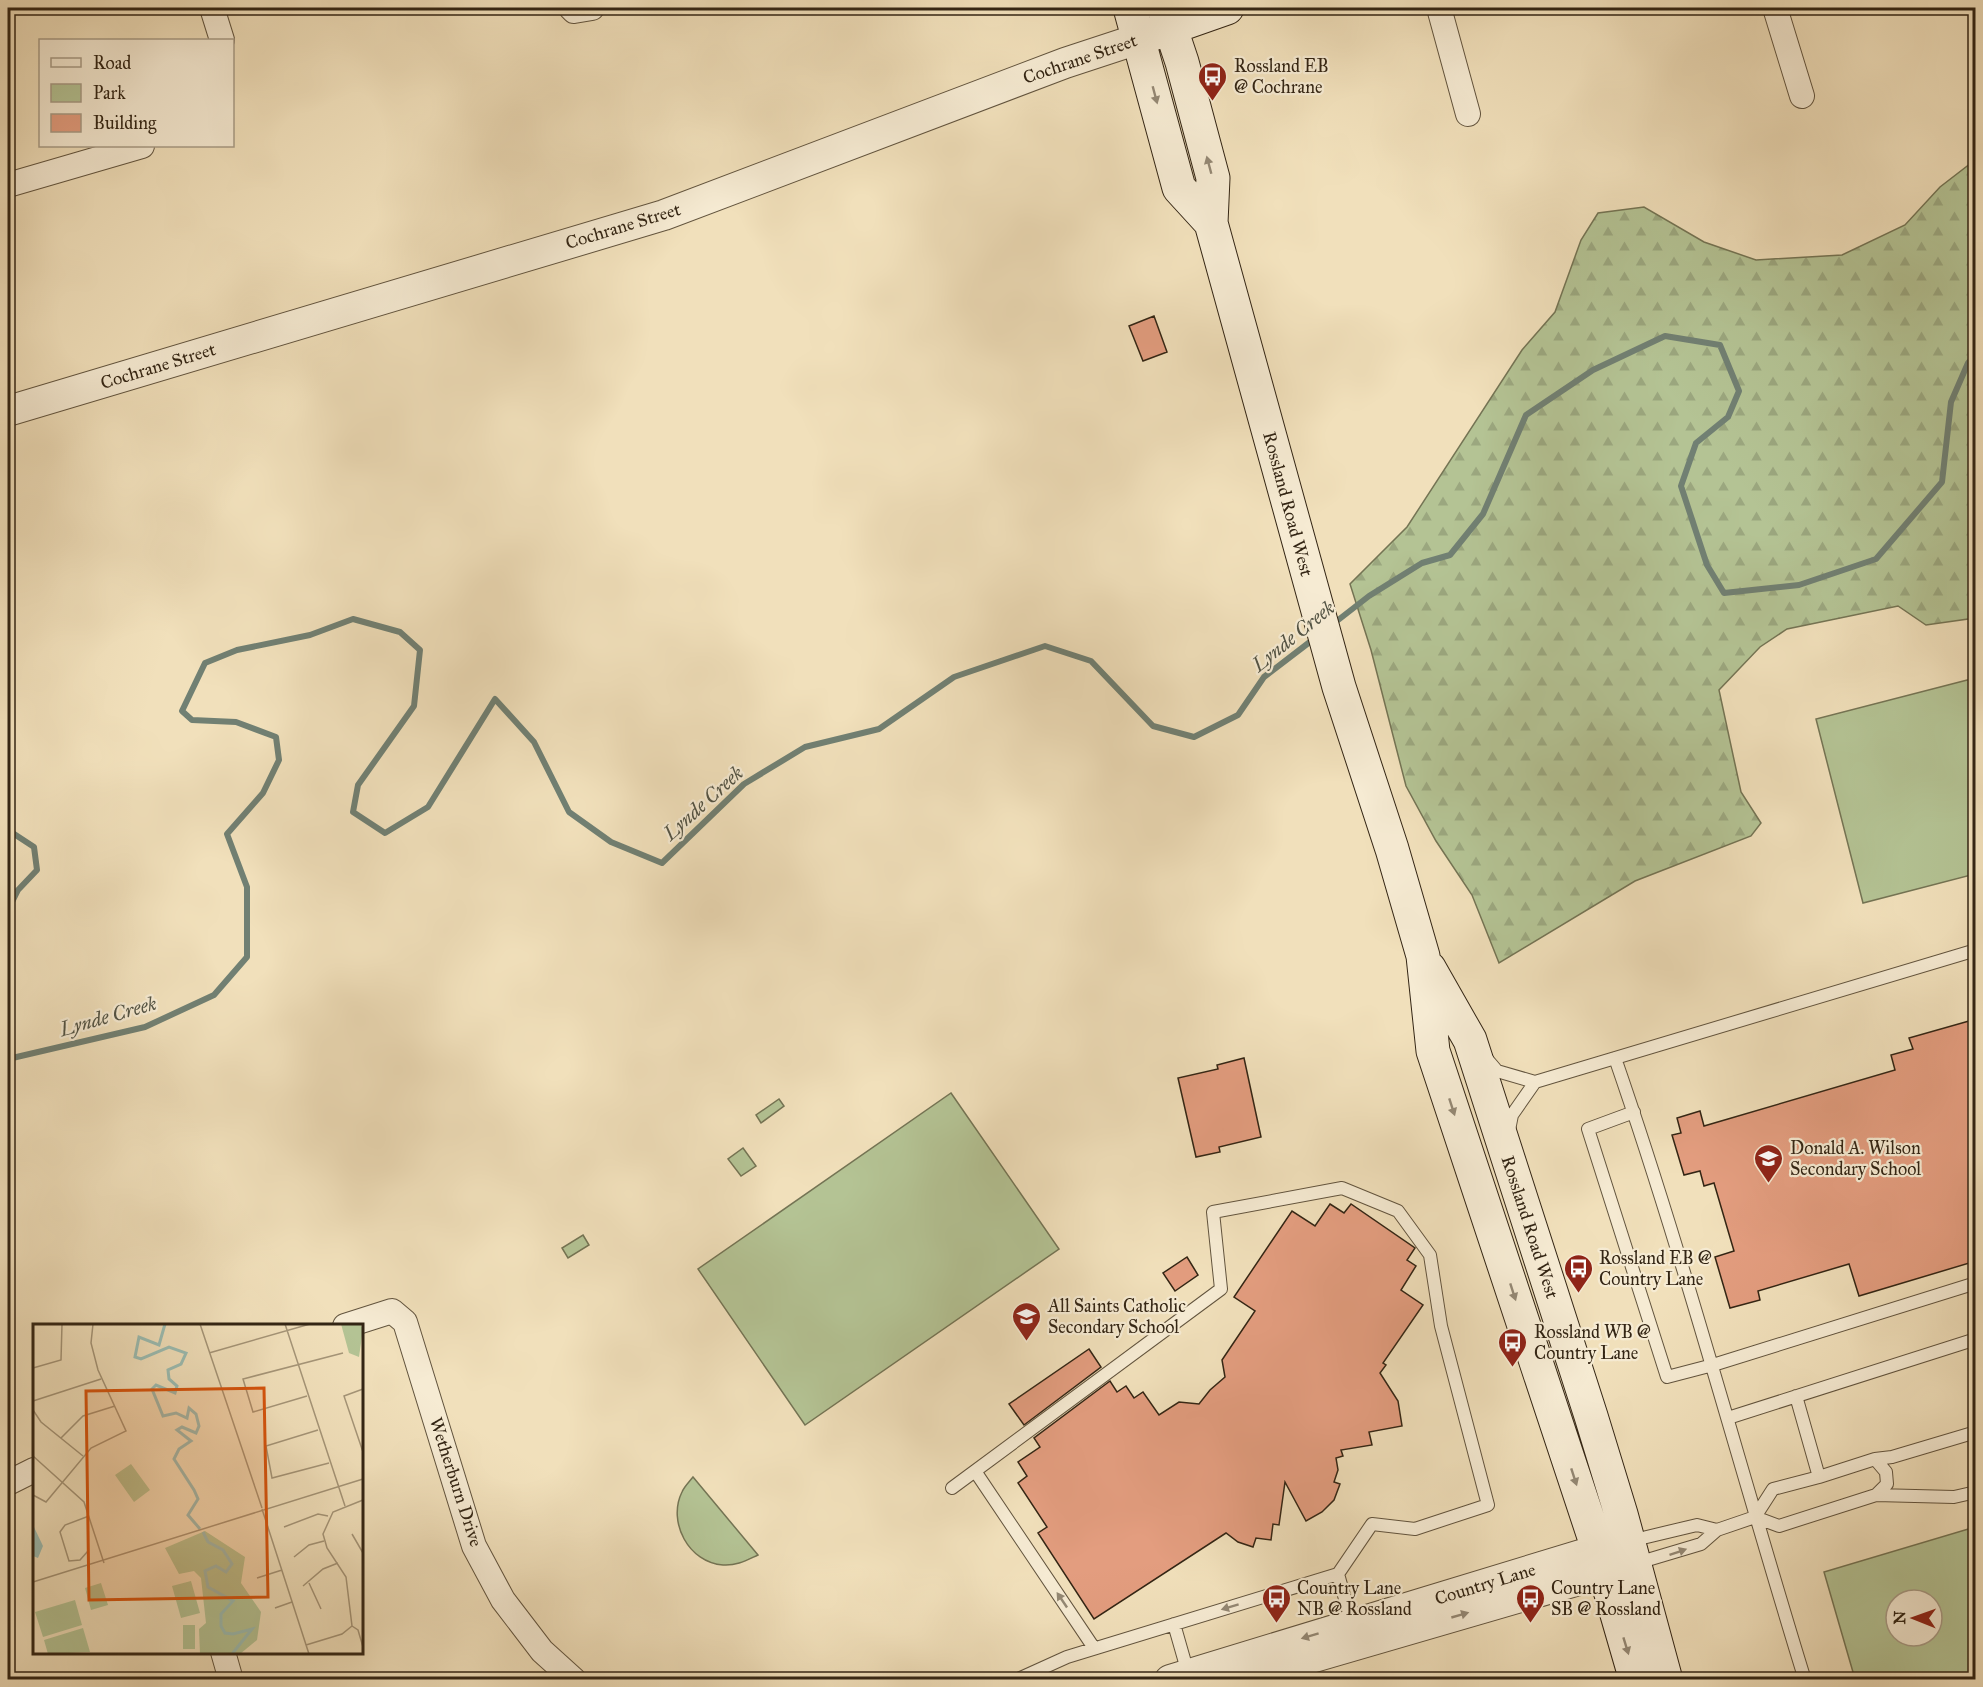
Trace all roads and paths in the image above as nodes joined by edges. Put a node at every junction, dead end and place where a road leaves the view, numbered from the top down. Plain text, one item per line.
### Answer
1 (212, 8) edge
2 (571, 8) edge
3 (591, 8) edge
4 (1130, 8) edge
5 (1227, 8) edge
6 (1439, 8) edge
7 (1775, 8) edge
8 (1167, 17) edge
9 (222, 39) edge
10 (1138, 39) junction
11 (1802, 96) dead end
12 (1468, 114) dead end
13 (138, 147) edge
14 (8, 184) edge
15 (1211, 223) junction
16 (8, 411) edge
17 (1976, 950) edge
18 (1422, 956) junction
19 (1470, 1040) junction
20 (1615, 1058) junction
21 (1535, 1082) junction
22 (1634, 1112) junction
23 (1506, 1154) junction
24 (1976, 1282) edge
25 (351, 1324) edge
26 (1976, 1339) edge
27 (1713, 1365) junction
28 (1796, 1396) junction
29 (1728, 1418) junction
30 (1976, 1432) edge
31 (1875, 1459) junction
32 (33, 1470) edge
33 (975, 1471) junction
34 (1819, 1477) junction
35 (8, 1483) edge
36 (952, 1488) dead end
37 (1976, 1492) edge
38 (1876, 1495) junction
39 (1755, 1517) junction
40 (1717, 1530) junction
41 (1616, 1557) junction
42 (1338, 1574) junction
43 (1174, 1624) junction
44 (1352, 1624) junction
45 (1094, 1648) junction
46 (223, 1654) edge
47 (1182, 1678) edge
48 (231, 1680) edge
49 (574, 1680) edge
50 (1016, 1680) edge
51 (1238, 1680) edge
52 (1636, 1680) edge
53 (1666, 1680) edge
54 (1805, 1680) edge

1 - 9 street
2 - 3 street
4 - 10 main road, Rossland Road West
5 - 8 main road, Cochrane Street
6 - 12 street
7 - 11 street
8 - 10 main road, Cochrane Street
15 -> 8 main road, Rossland Road West
10 -> 15 main road, Rossland Road West
10 - 16 street, Cochrane Street
13 - 14 street
15 - 18 main road, Rossland Road West
17 - 20 lane
18 - 19 main road, Rossland Road West
18 -> 41 main road, Rossland Road West
19 - 21 lane
19 - 23 main road, Rossland Road West
20 - 21 lane
20 - 22 lane
21 - 23 lane
22 - 27 lane
22 - 27 lane
23 - 41 main road, Rossland Road West
24 - 27 lane
25 - 49 street, Wetherburn Drive
26 - 28 lane
27 - 29 lane
28 - 29 lane
28 - 34 lane
29 - 39 lane
30 - 31 lane
31 - 34 lane
31 - 38 lane
32 - 35 street
33 - 36 lane
33 - 42 lane
45 -> 33 lane
34 - 39 lane
37 - 38 lane
38 - 39 lane
39 - 40 lane
39 - 54 lane
41 -> 40 lane
40 - 41 lane
41 - 44 street, Country Lane
51 -> 41 street, Country Lane
41 -> 52 main road, Rossland Road West
41 - 53 main road, Rossland Road West
42 -> 43 lane
42 - 44 lane
43 - 45 lane
43 - 47 lane
44 -> 47 street, Country Lane
45 - 50 lane
46 - 48 street

